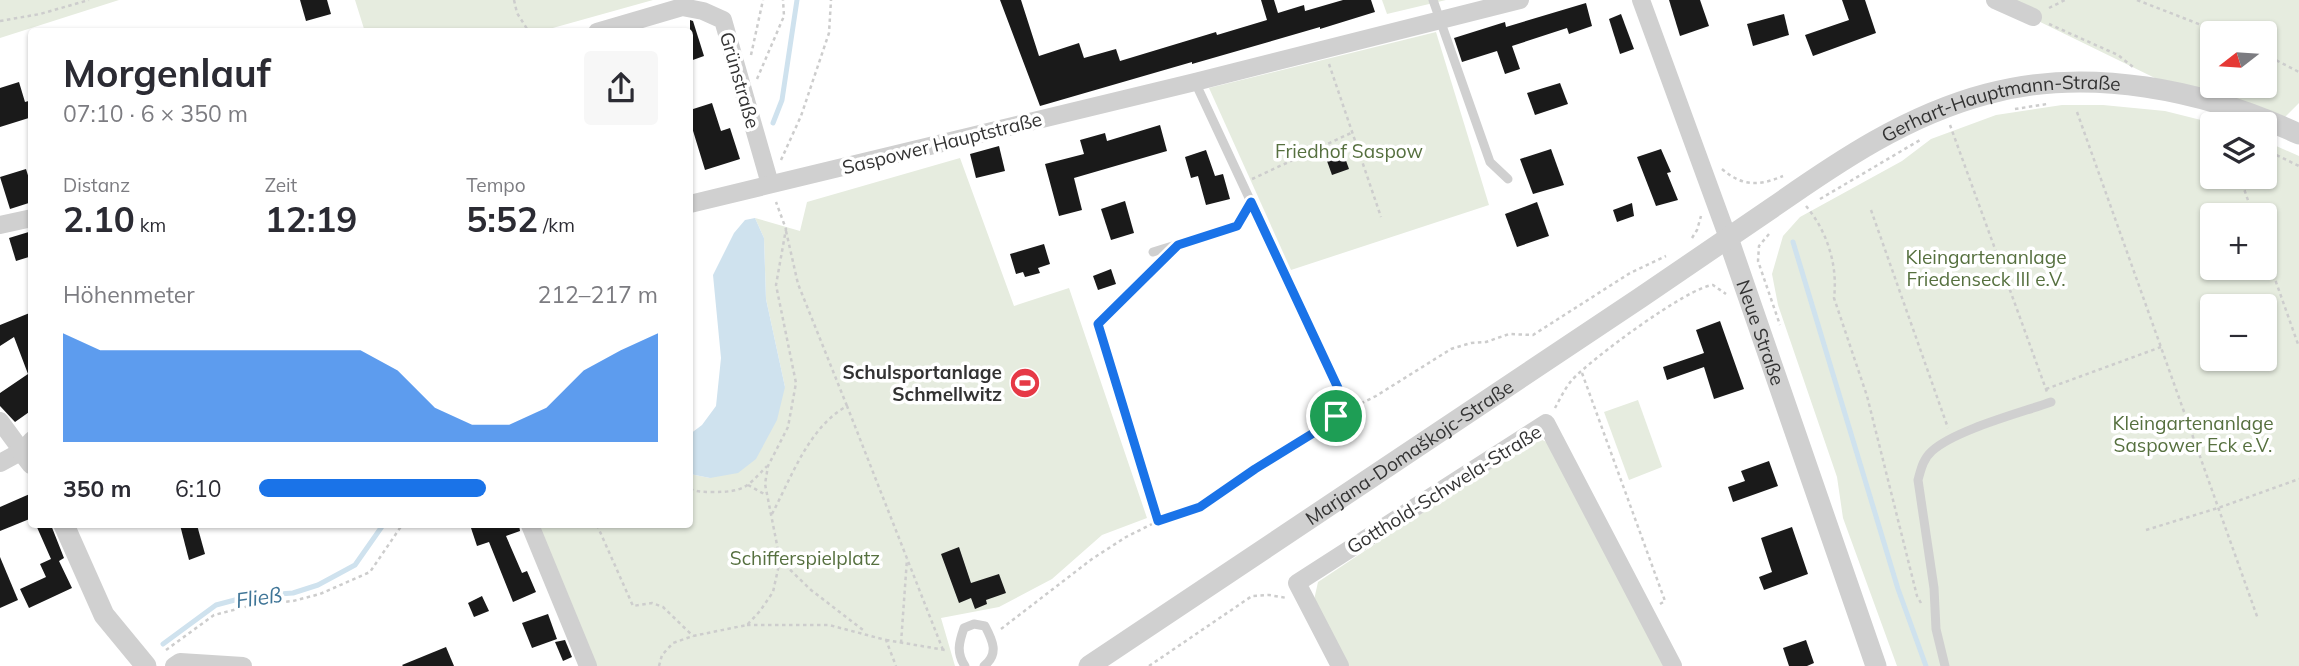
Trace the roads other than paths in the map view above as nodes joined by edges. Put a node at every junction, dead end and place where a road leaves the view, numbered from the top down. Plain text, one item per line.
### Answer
1 (1433, 0) edge
2 (1520, 0) edge
3 (1641, 0) edge
4 (1995, 0) edge
5 (2033, 17) road end
6 (1441, 21) junction
7 (611, 28) edge
8 (1195, 82) junction
9 (2296, 129) edge
10 (1508, 179) dead end
11 (770, 184) junction
12 (693, 203) edge
13 (28, 219) edge
14 (0, 225) edge
15 (1728, 238) junction
16 (1153, 252) dead end
17 (2048, 395) road end
18 (0, 421) edge
19 (28, 451) edge
20 (0, 463) edge
21 (65, 528) edge
22 (531, 528) edge
23 (146, 666) edge
24 (174, 666) edge
25 (243, 666) edge
26 (587, 666) edge
27 (965, 666) edge
28 (984, 666) edge
29 (1089, 666) edge
30 (1340, 666) edge
31 (1673, 666) edge
32 (1876, 666) edge
33 (1945, 666) edge

1 - 6 lane
2 - 6 street, Saspower Hauptstraße
3 - 15 street, Neue Straße
4 - 5 street
6 - 8 street, Saspower Hauptstraße
6 - 10 lane
7 - 11 street, Grünstraße
8 - 11 street, Saspower Hauptstraße
8 - 16 lane
9 - 15 street, Gerhart-Hauptmann-Straße
11 - 12 street, Saspower Hauptstraße
13 - 14 street
15 - 29 street, Marjana-Domaškojc-Straße
15 - 32 street, Neue Straße
17 - 33 lane
18 - 19 street
19 - 20 street
21 - 23 street
22 - 26 street
24 - 25 street
27 - 28 lane
30 - 31 street, Gotthold-Schwela-Straße

